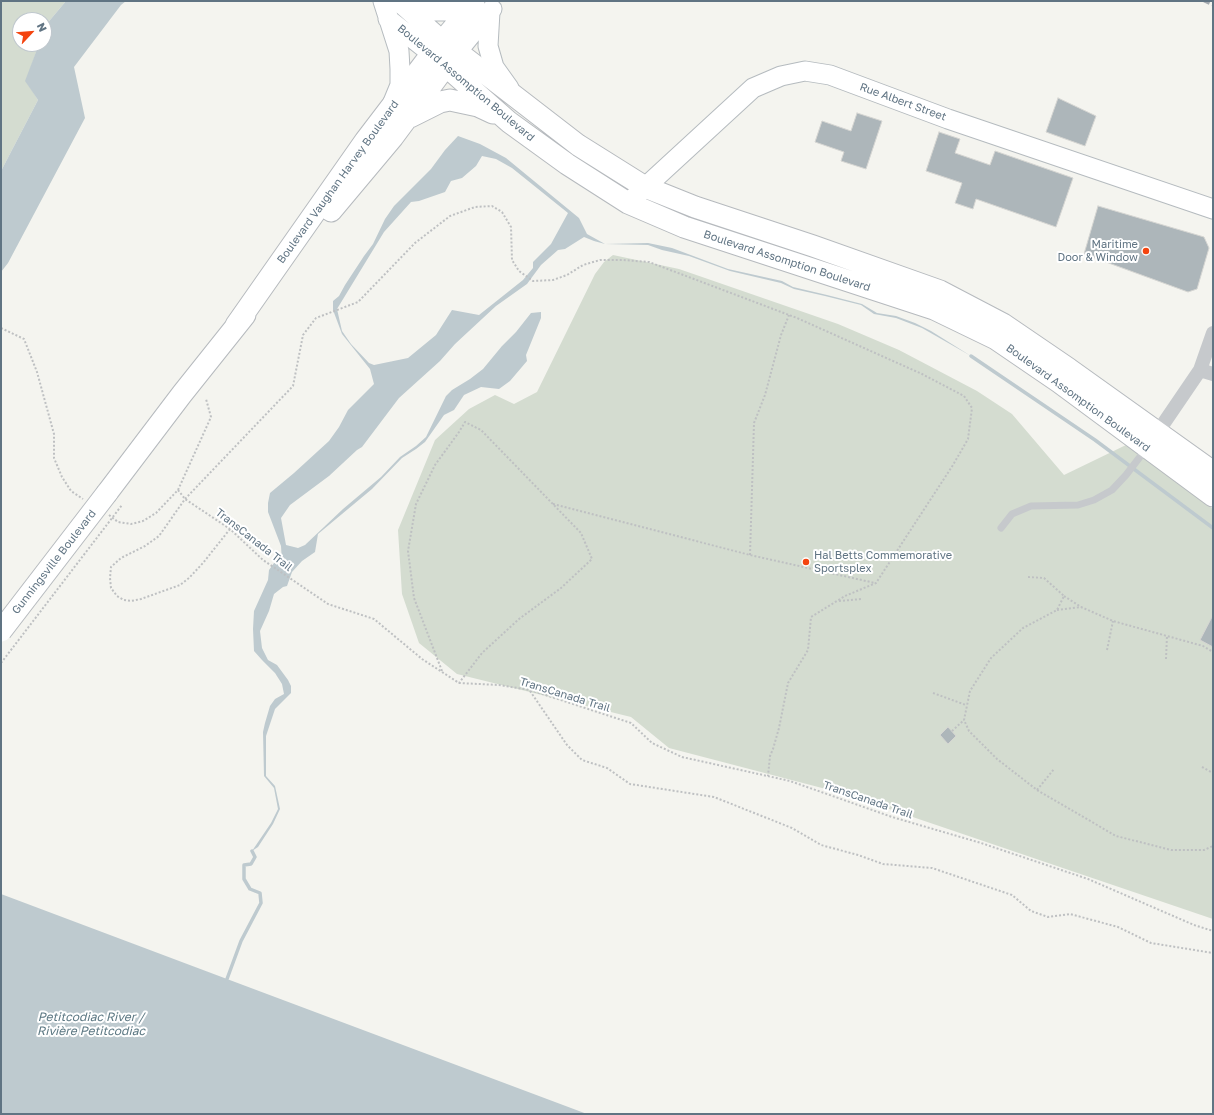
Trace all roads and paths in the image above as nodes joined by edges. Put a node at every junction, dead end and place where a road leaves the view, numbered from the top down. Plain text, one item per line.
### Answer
1 (484, 4) edge
2 (389, 6) edge
3 (448, 47) junction
4 (516, 98) junction
5 (399, 113) junction
6 (509, 122) junction
7 (646, 187) junction
8 (628, 203) junction
9 (1213, 209) edge
10 (789, 315) junction
11 (1, 328) edge
12 (1213, 332) edge
13 (1207, 372) edge
14 (206, 399) dead end
15 (1153, 440) junction
16 (1213, 472) edge
17 (178, 490) junction
18 (1213, 496) edge
19 (185, 499) junction
20 (85, 500) dead end
21 (111, 504) junction
22 (552, 504) junction
23 (1001, 528) dead end
24 (230, 529) junction
25 (750, 555) junction
26 (1028, 577) dead end
27 (876, 583) junction
28 (1064, 596) junction
29 (862, 599) dead end
30 (837, 601) junction
31 (1081, 607) junction
32 (1057, 610) junction
33 (1113, 621) junction
34 (1, 631) edge
35 (1167, 636) junction
36 (1106, 650) dead end
37 (1213, 652) edge
38 (1166, 659) dead end
39 (1, 662) edge
40 (443, 672) junction
41 (459, 683) junction
42 (530, 690) junction
43 (933, 693) dead end
44 (966, 706) junction
45 (964, 720) junction
46 (952, 731) dead end
47 (1202, 766) dead end
48 (1054, 769) dead end
49 (1213, 773) edge
50 (768, 776) junction
51 (1037, 790) junction
52 (1213, 846) edge
53 (1213, 931) edge
54 (1213, 953) edge

1 - 2 street
1 - 3 street, Boulevard Vaughan Harvey Boulevard
1 - 4 street
2 - 3 street, Boulevard Assomption Boulevard
2 - 5 street
3 - 4 main road, Boulevard Assomption Boulevard
3 - 5 main road, Boulevard Vaughan Harvey Boulevard
3 - 6 main road, Boulevard Assomption Boulevard
4 - 7 main road, Boulevard Assomption Boulevard
5 - 6 main road
5 - 21 main road, Boulevard Vaughan Harvey Boulevard
6 - 8 main road, Boulevard Assomption Boulevard
7 - 8 street, Rue Albert Street
7 - 9 street, Rue Albert Street
7 - 15 main road, Boulevard Assomption Boulevard
8 - 15 main road, Boulevard Assomption Boulevard
10 - 19 path
10 - 25 path
10 - 27 path
11 - 20 path
12 - 13 street
13 - 15 street
14 - 17 path
15 - 16 main road, Boulevard Assomption Boulevard
15 - 18 main road, Boulevard Assomption Boulevard
15 - 23 lane
17 - 19 path, TransCanada Trail
17 - 21 path
19 - 24 path, TransCanada Trail
19 - 24 path
21 - 34 main road, Gunningsville Boulevard, bridge
21 - 39 path, bridge
22 - 25 path
22 - 40 path
22 - 41 path
24 - 40 path, TransCanada Trail
25 - 27 path
26 - 28 path
27 - 30 path
28 - 31 path
28 - 32 path
29 - 30 path
30 - 50 path
31 - 32 path
31 - 33 path
32 - 44 path
33 - 35 path
33 - 36 path
35 - 37 path
35 - 38 path
40 - 41 path, TransCanada Trail
41 - 42 path, TransCanada Trail
42 - 50 path, TransCanada Trail
42 - 54 path
43 - 44 path
44 - 45 path
45 - 46 path
45 - 51 path
47 - 49 path
48 - 51 path
50 - 53 path, TransCanada Trail
51 - 52 path

